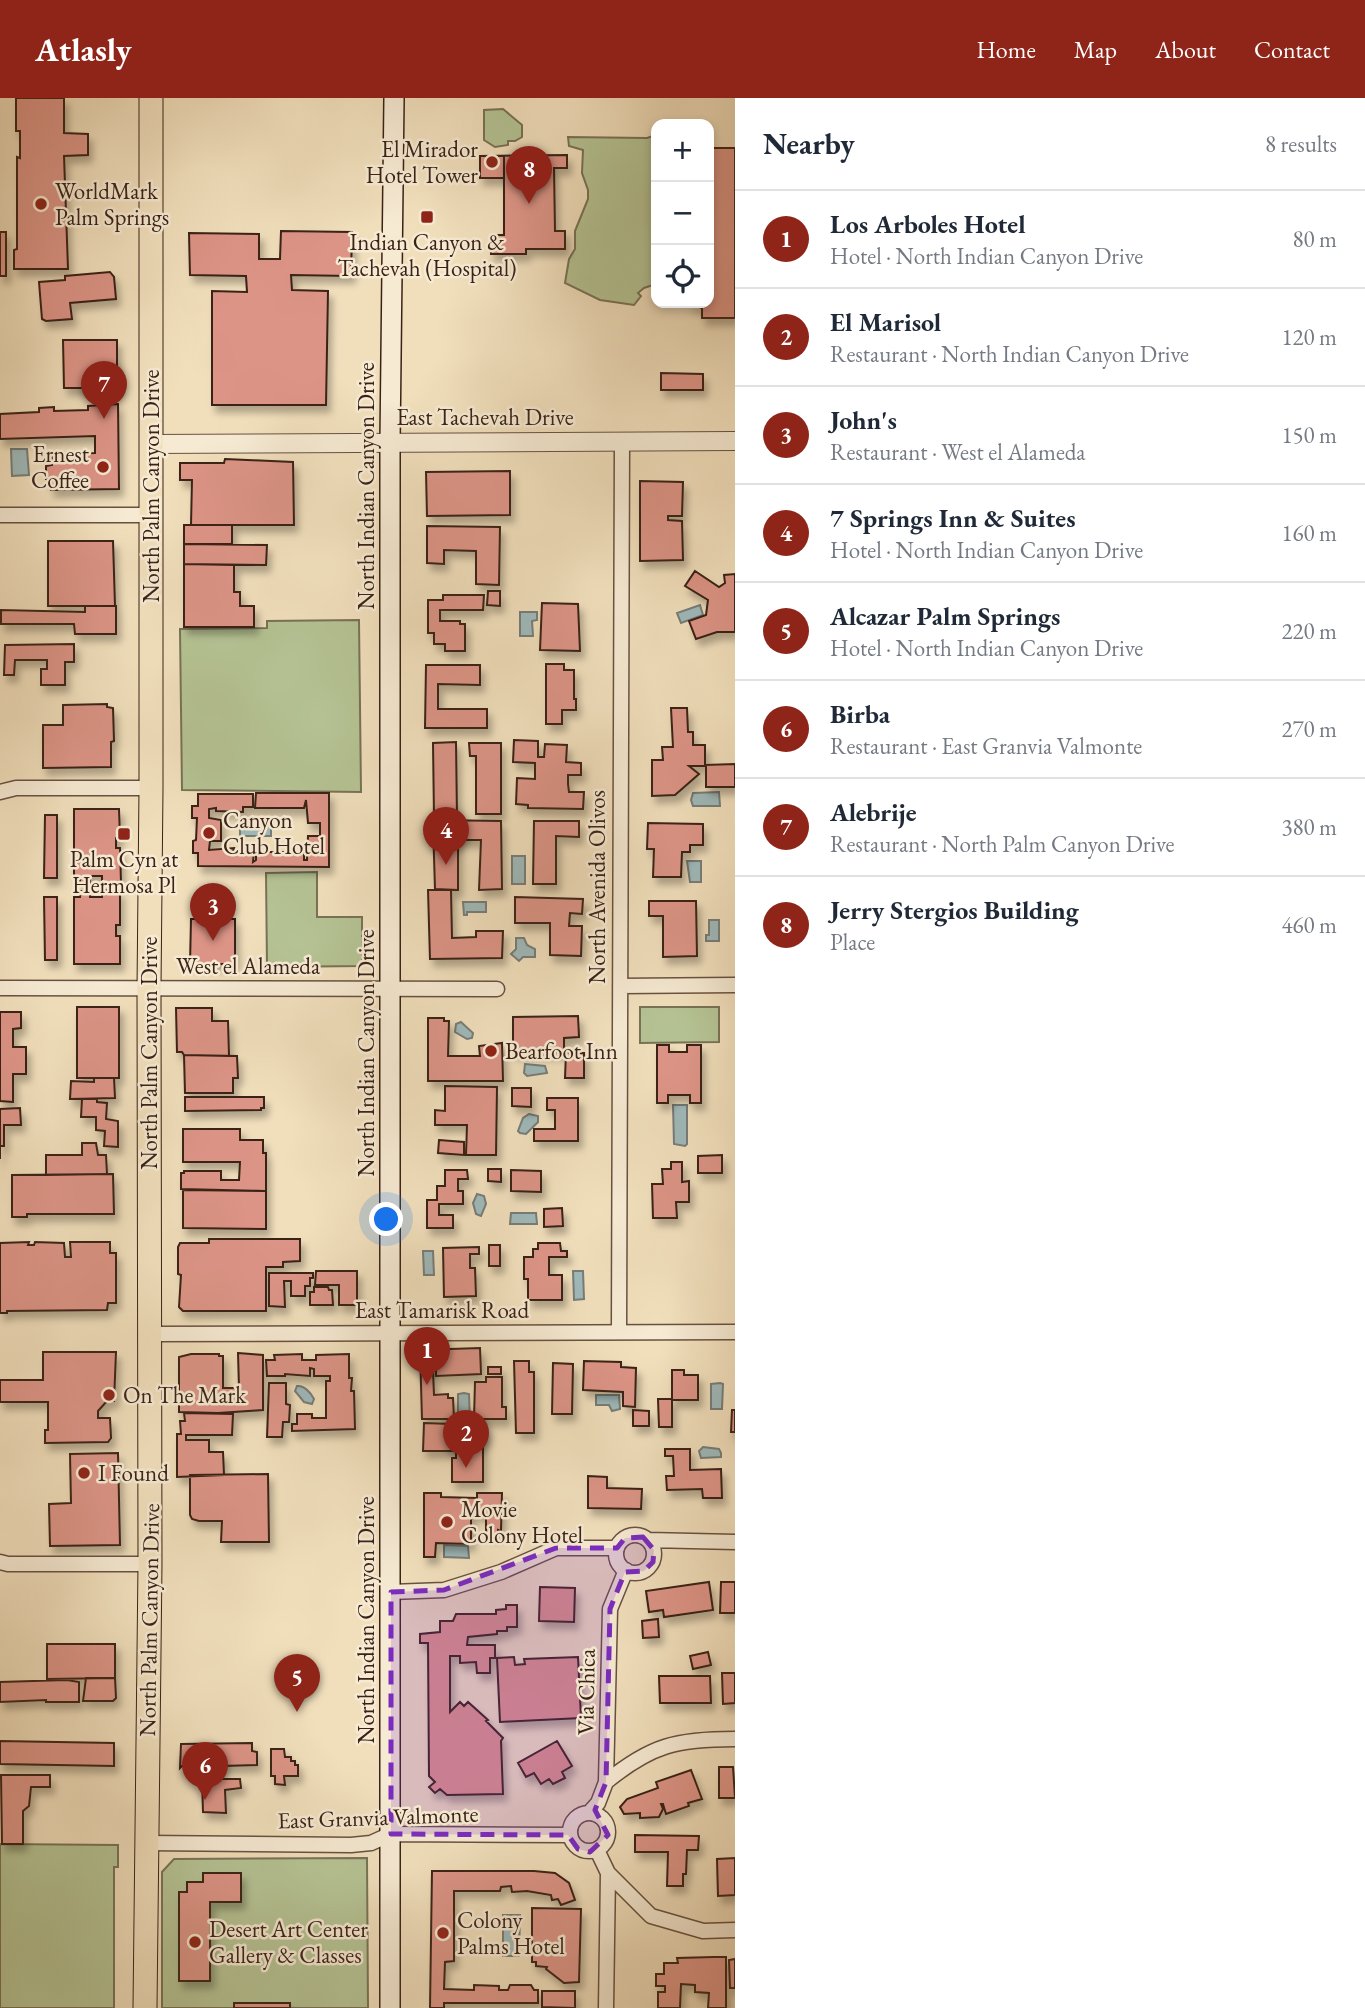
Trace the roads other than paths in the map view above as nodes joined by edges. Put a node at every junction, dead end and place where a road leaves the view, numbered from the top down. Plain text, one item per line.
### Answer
1 (151, 98) edge
2 (394, 98) edge
3 (735, 441) edge
4 (390, 442) junction
5 (621, 442) junction
6 (150, 444) junction
7 (0, 515) edge
8 (150, 515) junction
9 (151, 788) junction
10 (0, 792) edge
11 (735, 985) edge
12 (620, 986) junction
13 (0, 988) edge
14 (149, 988) junction
15 (390, 989) junction
16 (497, 989) dead end
17 (619, 1332) junction
18 (735, 1332) edge
19 (391, 1333) junction
20 (150, 1334) junction
21 (648, 1540) junction
22 (735, 1542) edge
23 (617, 1548) junction
24 (0, 1562) edge
25 (150, 1564) junction
26 (626, 1570) junction
27 (391, 1592) junction
28 (735, 1739) edge
29 (606, 1782) junction
30 (589, 1813) junction
31 (391, 1834) junction
32 (570, 1835) junction
33 (146, 1843) junction
34 (597, 1850) junction
35 (608, 1874) junction
36 (735, 1930) edge
37 (145, 2008) edge
38 (390, 2008) edge
39 (606, 2008) edge

1 - 6 main road, North Palm Canyon Drive
2 - 4 main road, North Indian Canyon Drive
3 - 5 street, East Tachevah Drive
4 - 5 street, East Tachevah Drive
4 - 6 street, East Tachevah Drive
4 - 15 main road, North Indian Canyon Drive
5 - 12 street, North Avenida Olivos
6 - 8 main road, North Palm Canyon Drive
7 - 8 street
8 - 9 main road, North Palm Canyon Drive
9 - 10 street
9 - 14 main road, North Palm Canyon Drive
11 - 12 street
12 - 17 street, North Avenida Olivos
13 - 14 street, West el Alameda
14 - 15 street, West el Alameda
14 - 20 main road, North Palm Canyon Drive
15 - 16 street, West el Alameda
15 - 19 main road, North Indian Canyon Drive
17 - 18 street, East Tamarisk Road
17 - 19 street, East Tamarisk Road
19 - 20 street, East Tamarisk Road
19 - 27 main road, North Indian Canyon Drive
20 - 25 main road, North Palm Canyon Drive
21 - 22 street
21 - 23 street
21 - 26 street
23 - 26 street
23 - 27 street
24 - 25 street
25 - 33 main road, North Palm Canyon Drive
26 - 29 street, Via Chica
27 - 31 main road, North Indian Canyon Drive
28 - 29 street
29 - 30 street, Via Chica
30 - 32 street, Via Chica
30 - 34 street
31 - 32 street, East Granvia Valmonte
31 - 33 street, East Granvia Valmonte
31 - 38 main road, North Indian Canyon Drive
32 - 34 street
33 - 37 main road, North Palm Canyon Drive
34 - 35 street
35 - 36 street
35 - 39 street

